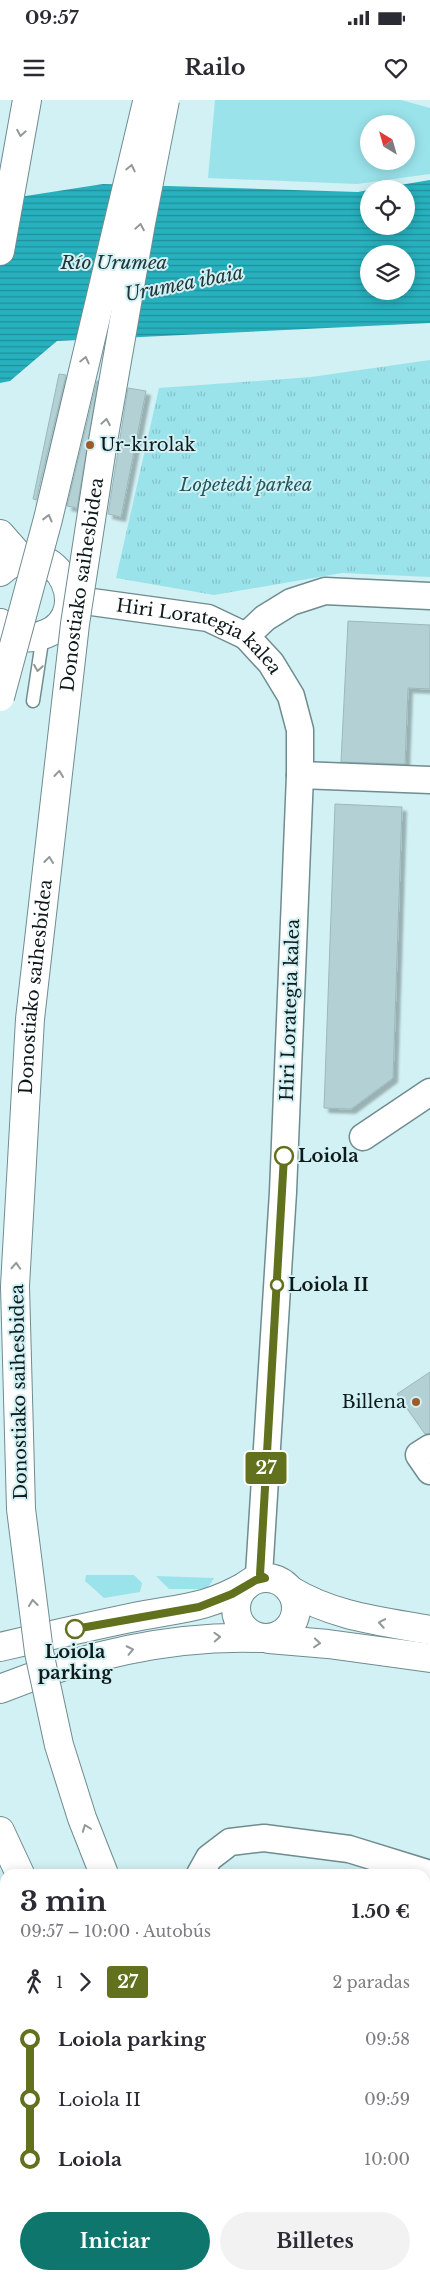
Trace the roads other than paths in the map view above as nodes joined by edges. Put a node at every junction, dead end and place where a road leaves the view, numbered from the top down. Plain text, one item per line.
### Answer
1 (27, 100) edge
2 (147, 100) edge
3 (165, 100) edge
4 (15, 167) junction
5 (0, 196) edge
6 (0, 251) edge
7 (0, 534) edge
8 (11, 566) edge
9 (430, 596) edge
10 (70, 599) junction
11 (1, 626) edge
12 (42, 635) junction
13 (246, 636) junction
14 (0, 697) edge
15 (33, 700) dead end
16 (300, 776) junction
17 (430, 780) edge
18 (430, 1092) edge
19 (363, 1137) dead end
20 (430, 1448) edge
21 (430, 1471) edge
22 (256, 1581) junction
23 (290, 1590) junction
24 (430, 1630) edge
25 (264, 1638) junction
26 (0, 1647) edge
27 (430, 1658) edge
28 (0, 1689) edge
29 (0, 1830) edge
30 (18, 1869) edge
31 (102, 1869) edge
32 (203, 1869) edge
33 (414, 1869) edge

1 -> 4 main road
14 -> 2 main road, bridge
31 -> 3 main road, Donostiako saihesbidea, bridge
4 - 5 main road
4 - 6 main road
7 - 8 main road
8 - 10 main road
9 - 13 street
10 - 12 main road
10 - 13 street, Hiri Lorategia kalea
11 - 12 main road
12 -> 15 lane
13 - 16 street, Hiri Lorategia kalea
16 - 17 street
16 - 22 street, Hiri Lorategia kalea
18 - 19 street
20 - 21 street
22 - 23 main road
22 - 25 main road
22 - 26 main road
24 -> 23 main road
23 - 25 main road
25 -> 27 main road
28 -> 25 main road
29 - 30 main road
32 - 33 street

